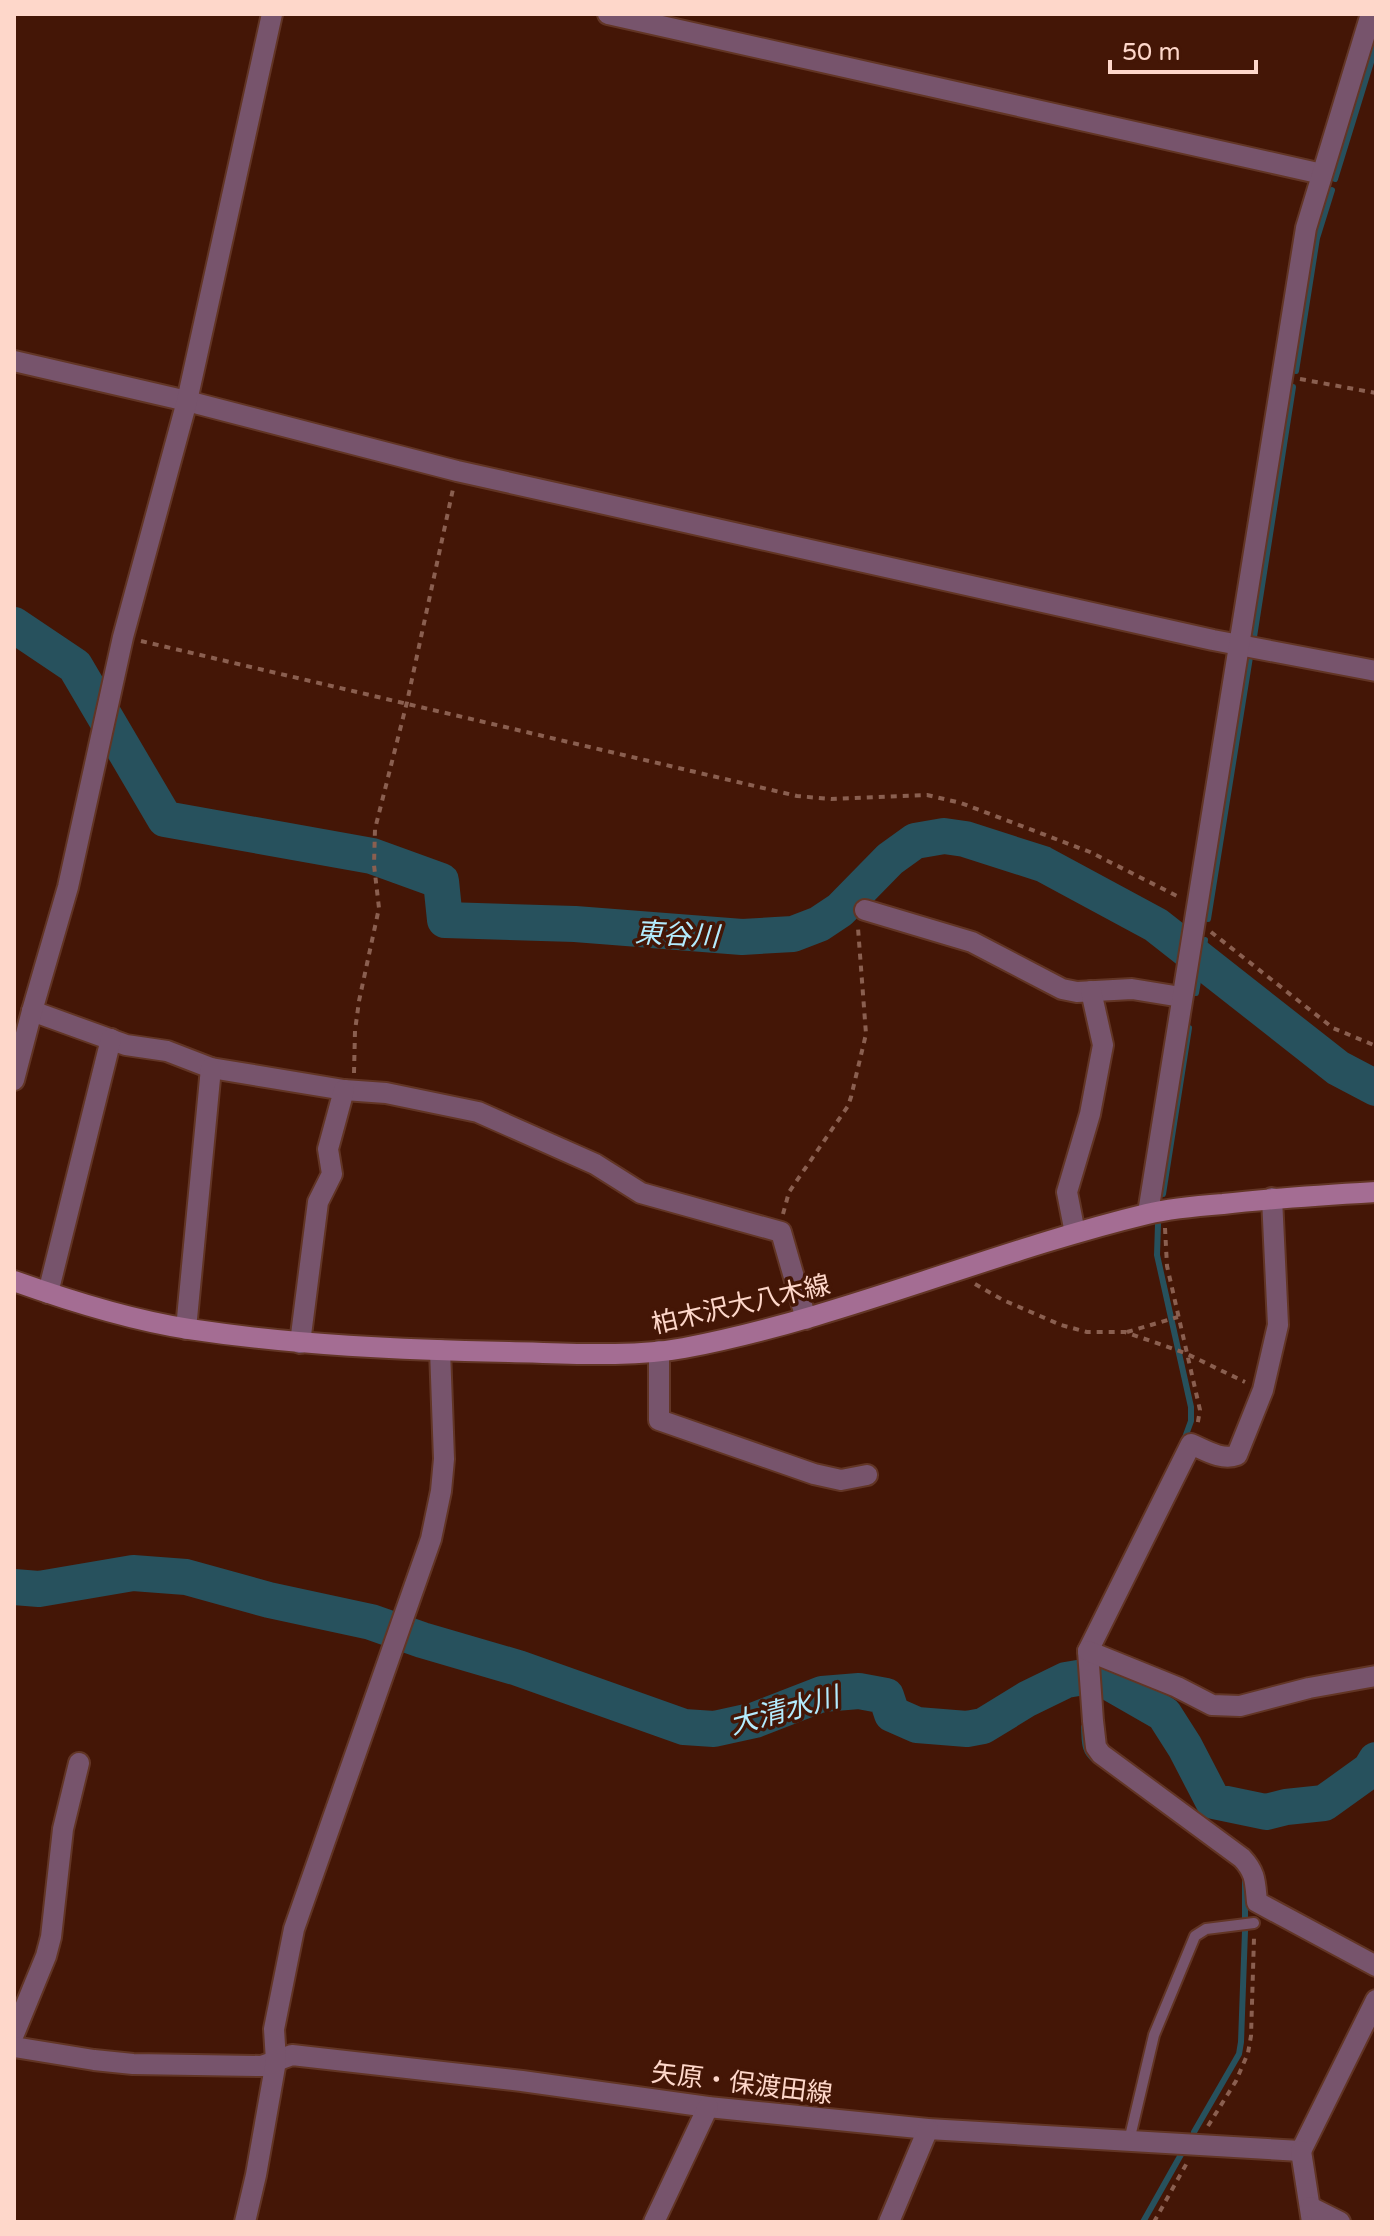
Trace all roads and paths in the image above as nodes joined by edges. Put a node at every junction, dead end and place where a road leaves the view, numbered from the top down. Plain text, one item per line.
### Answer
1 (272, 14) edge
2 (608, 14) edge
3 (1371, 14) edge
4 (1322, 174) junction
5 (14, 361) edge
6 (1282, 375) junction
7 (1376, 393) edge
8 (187, 401) junction
9 (457, 471) junction
10 (123, 637) junction
11 (1240, 644) junction
12 (1376, 671) edge
13 (407, 702) junction
14 (865, 910) joint
15 (1195, 921) junction
16 (1091, 991) junction
17 (1183, 991) junction
18 (32, 1011) junction
19 (111, 1039) junction
20 (1376, 1046) edge
21 (211, 1068) junction
22 (14, 1080) edge
23 (349, 1091) junction
24 (1376, 1192) edge
25 (1272, 1198) junction
26 (1157, 1218) junction
27 (781, 1232) junction
28 (1075, 1233) junction
29 (955, 1272) junction
30 (14, 1281) edge
31 (48, 1293) junction
32 (1177, 1317) junction
33 (806, 1319) junction
34 (186, 1329) junction
35 (1125, 1332) junction
36 (300, 1343) junction
37 (440, 1350) junction
38 (659, 1351) junction
39 (1186, 1354) junction
40 (1263, 1390) junction
41 (1191, 1444) junction
42 (867, 1475) dead end
43 (1088, 1655) junction
44 (1376, 1676) edge
45 (79, 1763) dead end
46 (1254, 1923) joint
47 (1376, 1966) edge
48 (1376, 2000) edge
49 (14, 2034) edge
50 (14, 2047) edge
51 (276, 2061) junction
52 (708, 2107) junction
53 (928, 2129) junction
54 (1206, 2131) dead end
55 (1129, 2141) junction
56 (1301, 2151) junction
57 (1191, 2156) dead end
58 (1311, 2214) edge
59 (245, 2222) edge
60 (654, 2222) edge
61 (889, 2222) edge
62 (1154, 2222) edge
63 (1340, 2222) edge

1 - 8 street
2 - 4 street
3 - 4 street
4 - 6 street
5 - 8 street
6 - 7 path
6 - 11 street
8 - 9 street
8 - 10 street
9 - 11 street
9 - 13 path
10 - 13 path
10 - 18 street
11 - 12 street
11 - 15 street
13 - 15 path
13 - 23 path
14 - 16 street
14 - 27 path
15 - 17 street
15 - 20 path
16 - 17 street
16 - 28 street
17 - 26 street
18 - 19 street
18 - 22 street
19 - 21 street
19 - 31 street
21 - 23 street
21 - 34 street
23 - 27 street
23 - 36 street
24 - 25 main road, 柏木沢大八木線
25 - 26 main road, 柏木沢大八木線
25 - 40 street
26 - 28 main road, 柏木沢大八木線
26 - 32 path
27 - 33 street
28 - 29 main road, 柏木沢大八木線
29 - 33 main road, 柏木沢大八木線
29 - 35 path
30 - 31 main road, 柏木沢大八木線
31 - 34 main road, 柏木沢大八木線
32 - 35 path
32 - 39 path
33 - 38 main road, 柏木沢大八木線
34 - 36 main road, 柏木沢大八木線
35 - 39 path
36 - 37 main road, 柏木沢大八木線
37 - 38 main road, 柏木沢大八木線
37 - 51 street
38 - 42 street
39 - 40 path
39 - 41 path
40 - 41 street
41 - 43 street
43 - 44 street
43 - 47 street
45 - 49 street
46 - 54 path
46 - 55 lane
48 - 56 street
50 - 51 street, 矢原・保渡田線
51 - 52 street, 矢原・保渡田線
51 - 59 street
52 - 53 street, 矢原・保渡田線
52 - 60 street
53 - 55 street, 矢原・保渡田線
53 - 61 street
55 - 56 street, 矢原・保渡田線
56 - 58 street
57 - 62 path
58 - 63 street

